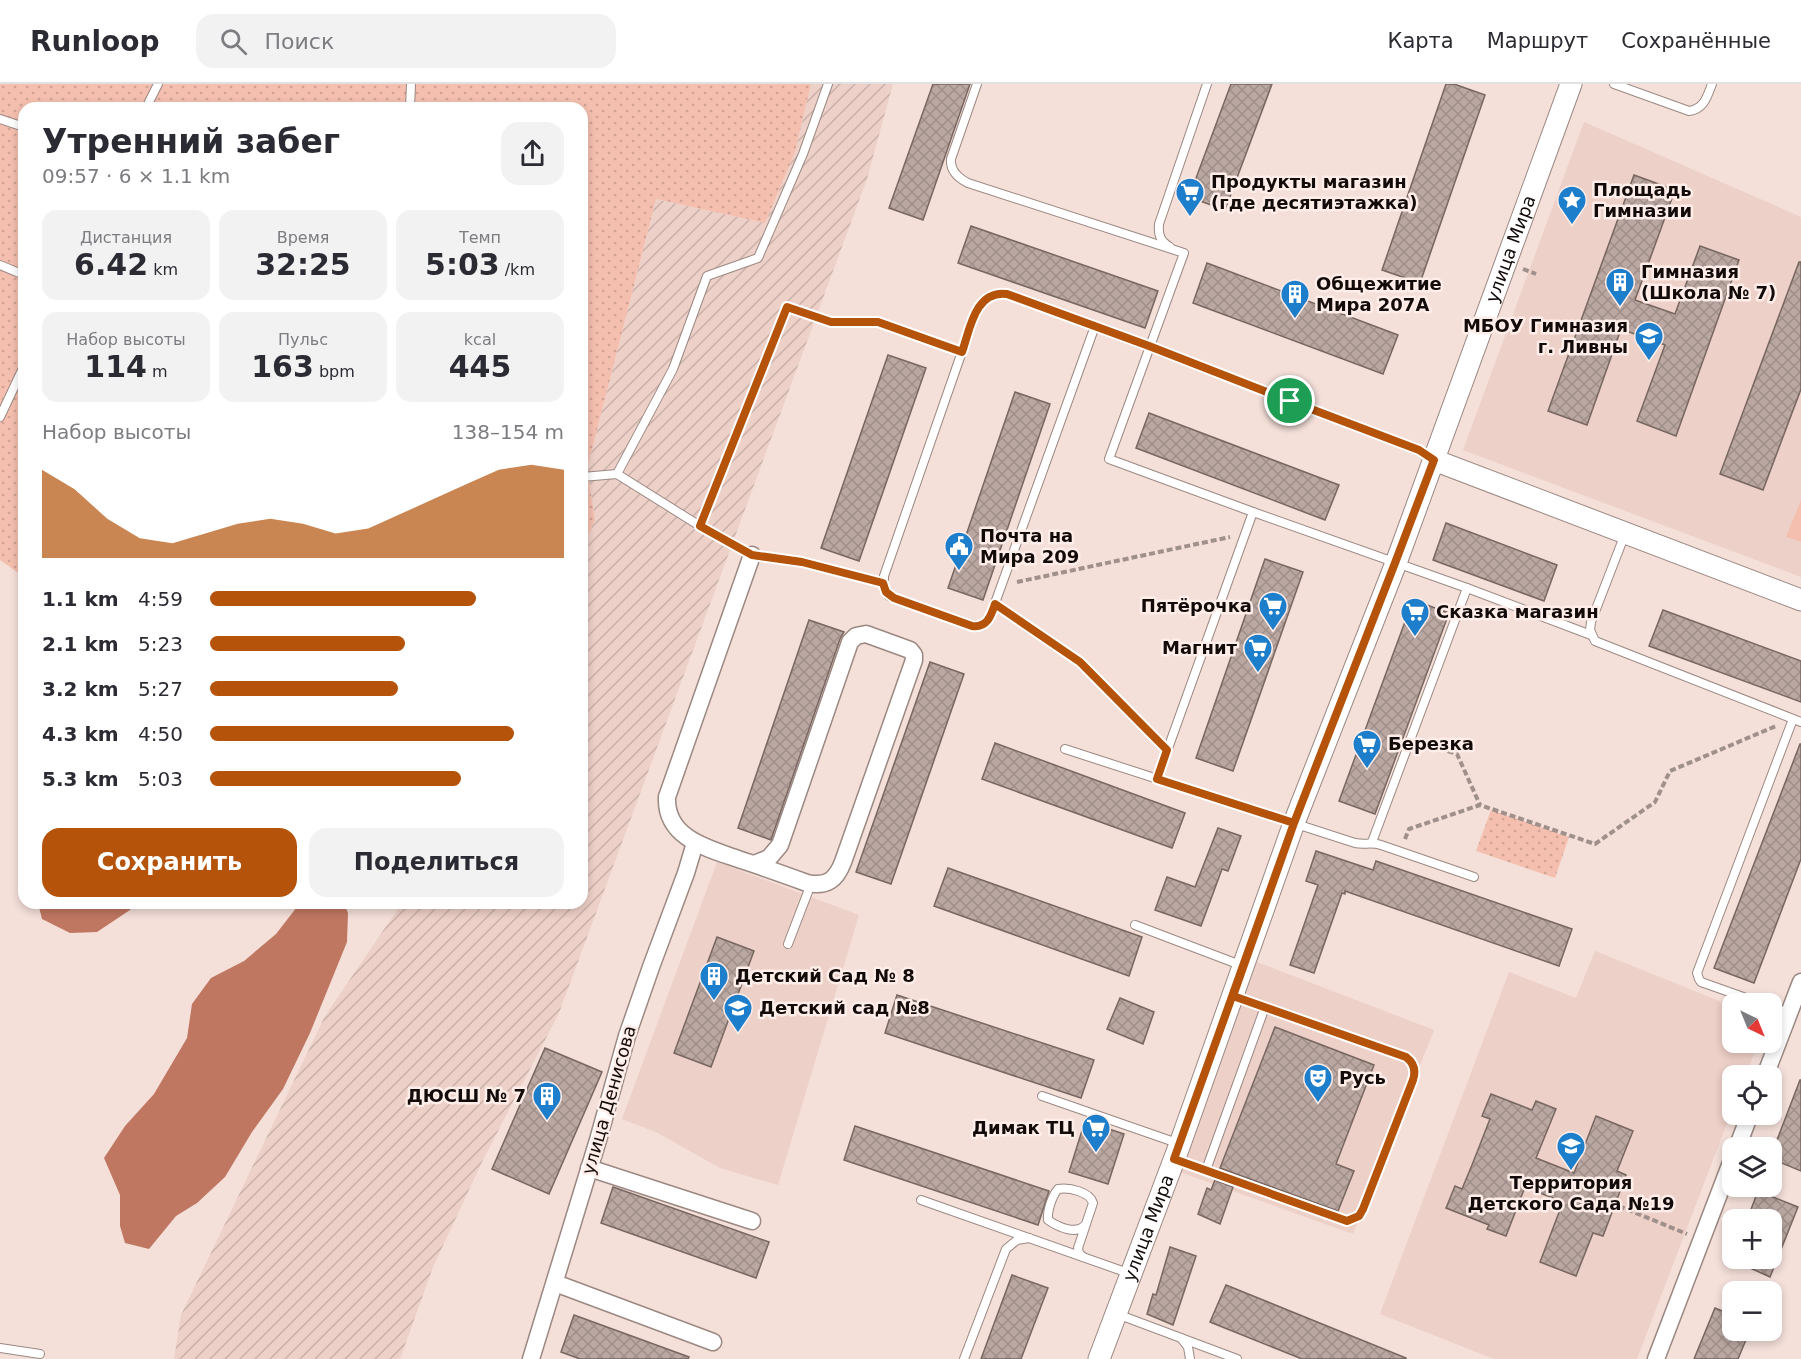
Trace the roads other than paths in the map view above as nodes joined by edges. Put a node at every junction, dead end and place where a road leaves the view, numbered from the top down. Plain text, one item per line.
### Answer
1 (158, 84) edge
2 (411, 84) edge
3 (828, 84) edge
4 (978, 84) edge
5 (1207, 84) edge
6 (1571, 84) edge
7 (1614, 84) edge
8 (1712, 84) edge
9 (149, 102) edge
10 (410, 102) edge
11 (0, 119) edge
12 (18, 125) edge
13 (1159, 224) junction
14 (1133, 237) junction
15 (1175, 251) junction
16 (0, 266) edge
17 (18, 272) edge
18 (1095, 326) junction
19 (1149, 346) junction
20 (962, 352) junction
21 (18, 379) edge
22 (0, 417) edge
23 (1434, 460) junction
24 (617, 474) junction
25 (588, 476) edge
26 (1253, 512) junction
27 (700, 526) junction
28 (1626, 533) junction
29 (752, 555) joint
30 (1395, 563) junction
31 (1467, 588) junction
32 (1801, 600) edge
33 (1592, 635) junction
34 (1797, 720) edge
35 (1065, 749) dead end
36 (1157, 779) junction
37 (1294, 823) junction
38 (1372, 842) junction
39 (695, 843) junction
40 (780, 845) junction
41 (754, 864) junction
42 (790, 877) junction
43 (1474, 877) dead end
44 (811, 884) junction
45 (1135, 925) dead end
46 (788, 944) dead end
47 (1243, 966) junction
48 (1801, 982) edge
49 (1732, 993) edge
50 (1233, 996) junction
51 (1265, 1007) junction
52 (1782, 1010) edge
53 (1789, 1013) junction
54 (1769, 1065) edge
55 (1042, 1096) dead end
56 (1177, 1151) junction
57 (589, 1168) junction
58 (1206, 1170) junction
59 (1722, 1186) edge
60 (921, 1200) dead end
61 (752, 1221) dead end
62 (1086, 1224) junction
63 (1030, 1238) junction
64 (1084, 1257) junction
65 (1131, 1274) junction
66 (555, 1283) junction
67 (1116, 1314) junction
68 (1181, 1338) junction
69 (713, 1342) dead end
70 (0, 1348) edge
71 (40, 1354) dead end
72 (531, 1359) edge
73 (964, 1359) edge
74 (1099, 1359) edge
75 (1190, 1359) edge
76 (1237, 1359) edge
77 (1656, 1359) edge

1 - 9 lane
2 - 10 lane
3 - 24 lane
4 - 14 lane
5 - 13 lane
6 - 23 street, улица Мира
7 - 8 lane
11 - 12 lane
13 - 14 lane
13 - 15 lane
14 - 15 lane
15 - 19 lane
16 - 17 lane
18 - 19 lane
18 - 20 lane
18 - 20 lane
19 - 23 lane
19 - 26 lane
20 - 27 lane
21 - 22 lane
23 - 28 street
23 - 30 street, улица Мира
24 - 25 lane
24 - 27 lane
26 - 30 lane
26 - 36 lane
27 - 29 lane
28 - 32 street
28 - 33 lane
29 - 39 street
30 - 31 lane
30 - 37 street, улица Мира
31 - 33 lane
31 - 38 lane
33 - 34 lane
34 - 49 lane
35 - 36 lane
36 - 37 lane
37 - 38 lane
37 - 47 street, улица Мира
38 - 43 lane
39 - 41 street
39 - 57 street, улица Денисова
40 - 41 street
40 - 42 street
40 - 44 street
41 - 42 street
42 - 44 street
44 - 46 lane
45 - 47 lane
47 - 50 street, улица Мира
48 - 53 street
50 - 51 lane
50 - 56 street, улица Мира
51 - 58 lane
51 - 58 lane
52 - 53 lane
53 - 54 street
55 - 56 lane
56 - 58 lane
56 - 65 street, улица Мира
57 - 61 street
57 - 66 street, улица Денисова
59 - 77 street
60 - 63 lane
62 - 62 lane
62 - 64 lane
63 - 64 lane
63 - 73 lane
64 - 65 lane
65 - 67 street, улица Мира
66 - 69 street
66 - 72 street, улица Денисова
67 - 68 lane
67 - 74 street, улица Мира
68 - 75 lane
68 - 76 lane
70 - 71 lane

